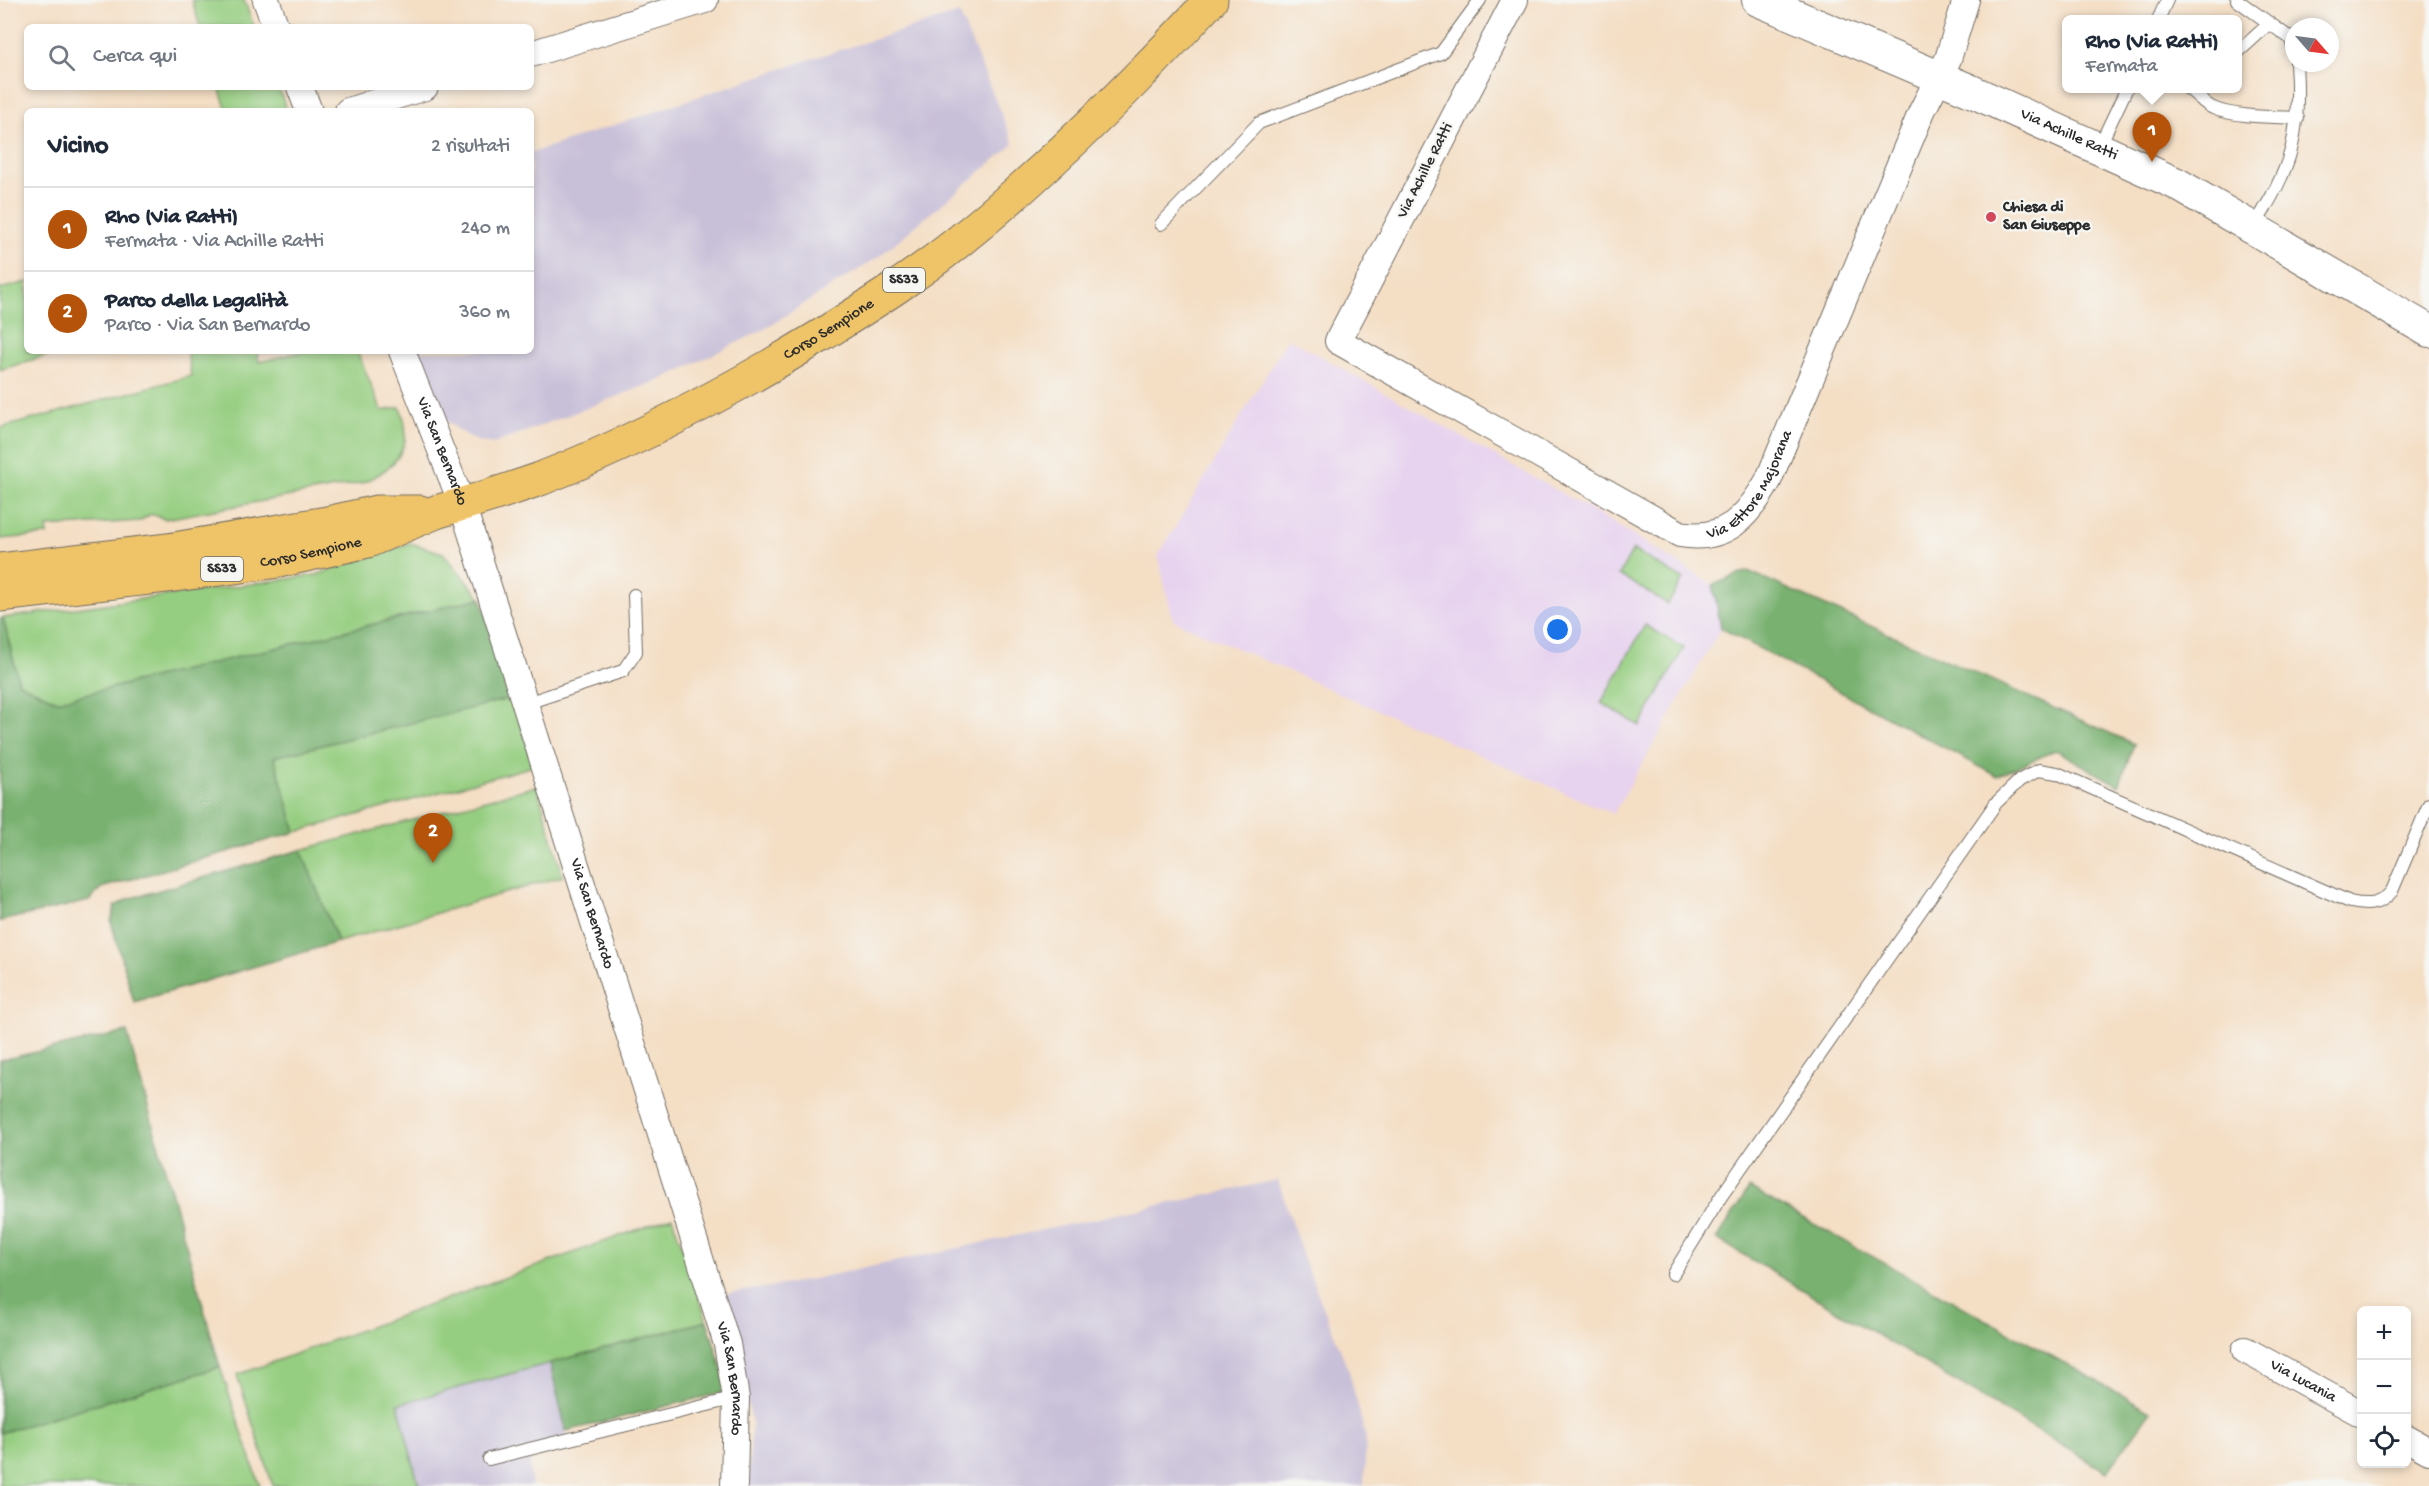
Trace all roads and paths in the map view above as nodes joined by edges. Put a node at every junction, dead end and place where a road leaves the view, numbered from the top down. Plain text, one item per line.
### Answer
1 (266, 0) edge
2 (705, 0) edge
3 (1211, 0) edge
4 (1480, 0) edge
5 (1515, 0) edge
6 (1758, 0) edge
7 (1966, 0) edge
8 (2167, 0) edge
9 (2237, 0) edge
10 (2160, 15) edge
11 (2270, 22) junction
12 (275, 24) edge
13 (2285, 34) edge
14 (2242, 48) edge
15 (534, 53) edge
16 (2296, 72) edge
17 (1939, 78) junction
18 (301, 90) edge
19 (416, 90) edge
20 (2125, 93) edge
21 (2195, 93) edge
22 (308, 108) edge
23 (358, 108) edge
24 (2298, 118) junction
25 (2099, 148) junction
26 (1161, 225) dead end
27 (2253, 228) junction
28 (2429, 330) edge
29 (1338, 341) joint
30 (403, 354) edge
31 (449, 508) junction
32 (0, 570) edge
33 (0, 595) edge
34 (634, 595) dead end
35 (524, 704) junction
36 (2429, 804) edge
37 (1673, 1274) dead end
38 (2245, 1350) dead end
39 (736, 1398) junction
40 (2357, 1411) edge
41 (2411, 1441) edge
42 (2429, 1451) edge
43 (489, 1459) dead end
44 (734, 1486) edge

1 - 12 street
2 - 15 street
3 - 31 main road, Corso Sempione / SS33
4 - 26 lane
5 - 29 street, Via Achille Ratti
6 - 17 street, Via Achille Ratti
7 - 17 street, Via Ettore Majorana
8 - 10 lane
9 - 11 lane
11 - 13 lane
11 - 14 lane
16 - 24 lane
17 - 25 street, Via Achille Ratti
17 - 29 street, Via Ettore Majorana
18 - 22 street
19 - 23 street
20 - 25 lane
21 - 24 lane
24 - 27 lane
25 - 27 street, Via Achille Ratti
27 - 28 street, Via Achille Ratti
30 - 31 street, Via San Bernardo
31 - 32 main road, Corso Sempione / SS33
31 - 33 main road, Corso Sempione / SS33
31 - 35 street, Via San Bernardo
34 - 35 lane
35 - 39 street, Via San Bernardo
36 - 37 lane
38 - 40 street, Via Lucania
39 - 43 lane
39 - 44 street, Via San Bernardo
41 - 42 street

